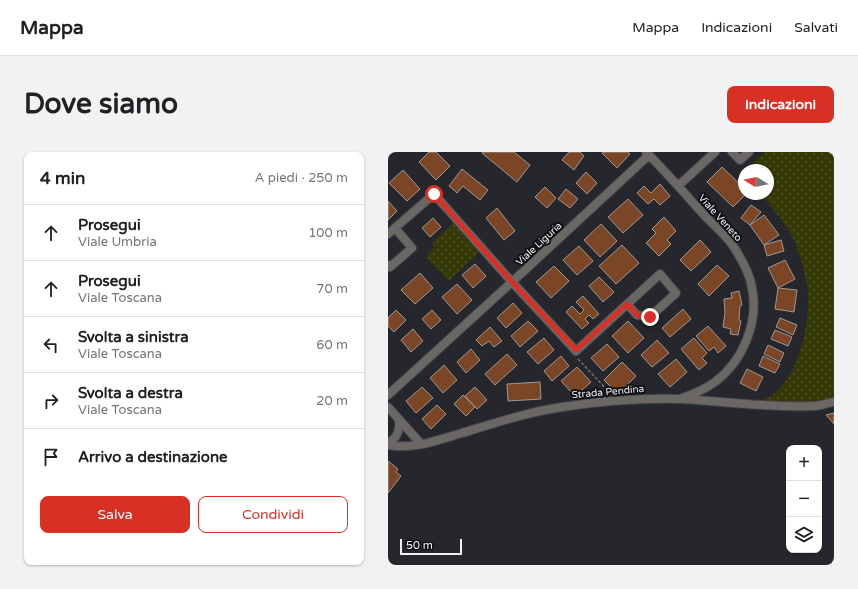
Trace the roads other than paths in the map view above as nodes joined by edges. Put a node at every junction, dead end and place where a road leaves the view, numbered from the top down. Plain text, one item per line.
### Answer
1 (715, 152) edge
2 (732, 152) edge
3 (749, 152) edge
4 (648, 154) edge
5 (678, 186) junction
6 (395, 228) junction
7 (388, 234) edge
8 (388, 265) edge
9 (512, 282) junction
10 (627, 304) junction
11 (388, 395) edge
12 (680, 399) junction
13 (834, 402) edge
14 (388, 407) edge
15 (399, 420) junction
16 (388, 444) edge
17 (421, 444) junction

1 - 5 street
2 - 3 street
4 - 5 street, Viale Veneto
4 - 9 street, Viale Liguria
5 - 12 street, Viale Veneto
6 - 7 street
6 - 8 street
6 - 9 street
9 - 10 street
9 - 11 street, Viale Liguria
10 - 10 street
12 - 13 street, Strada Pendina
12 - 17 street, Strada Pendina
14 - 15 street
15 - 16 street
15 - 17 street
16 - 17 street, Strada Pendina

